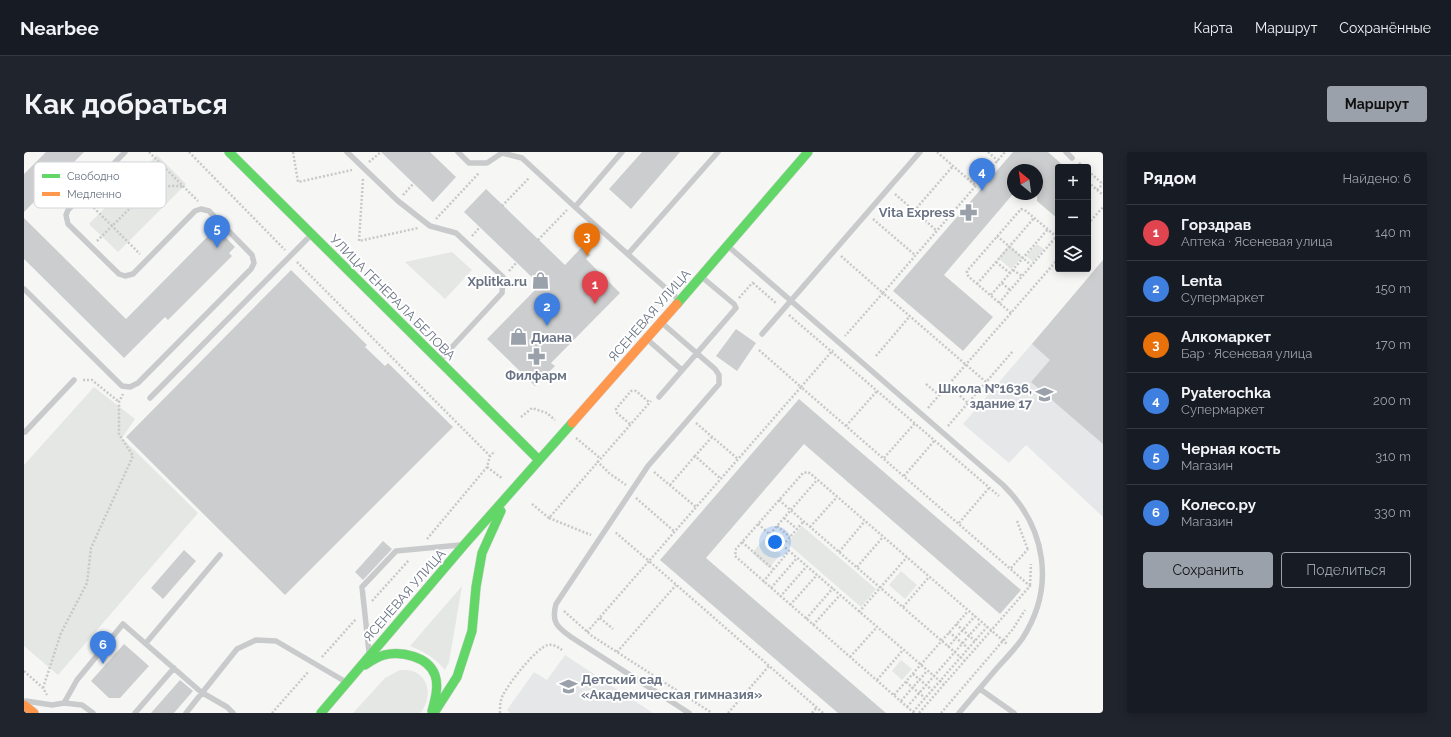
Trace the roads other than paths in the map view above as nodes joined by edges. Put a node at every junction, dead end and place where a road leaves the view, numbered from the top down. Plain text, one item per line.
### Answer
1 (125, 152) edge
2 (229, 152) edge
3 (347, 152) edge
4 (458, 152) edge
5 (622, 152) edge
6 (718, 152) edge
7 (808, 152) edge
8 (920, 152) edge
9 (1066, 152) edge
10 (1072, 158) dead end
11 (115, 162) edge
12 (574, 205) junction
13 (70, 208) edge
14 (311, 235) junction
15 (728, 246) junction
16 (628, 254) junction
17 (701, 276) junction
18 (24, 289) edge
19 (679, 301) junction
20 (791, 301) junction
21 (661, 322) junction
22 (762, 334) dead end
23 (646, 338) junction
24 (697, 353) junction
25 (439, 360) junction
26 (682, 370) junction
27 (74, 380) road end
28 (659, 397) road end
29 (150, 398) dead end
30 (24, 432) edge
31 (539, 460) junction
32 (508, 495) junction
33 (464, 545) junction
34 (220, 555) dead end
35 (146, 643) junction
36 (369, 656) junction
37 (174, 668) junction
38 (358, 669) junction
39 (347, 683) junction
40 (980, 689) junction
41 (202, 692) junction
42 (24, 701) edge
43 (64, 703) junction
44 (24, 705) edge
45 (34, 713) edge
46 (93, 713) edge
47 (135, 713) edge
48 (186, 713) edge
49 (233, 713) edge
50 (321, 713) edge
51 (432, 713) edge
52 (689, 713) edge
53 (959, 713) edge
54 (1014, 713) edge

1 - 11 lane
2 - 14 main road, УЛИЦА ГЕНЕРАЛА БЕЛОВА
3 - 25 lane
4 - 12 lane
5 - 12 lane
6 - 16 lane
7 - 15 main road, ЯСЕНЕВАЯ УЛИЦА
8 - 20 lane
9 - 10 lane
12 - 16 lane
13 - 18 lane
14 - 25 main road, УЛИЦА ГЕНЕРАЛА БЕЛОВА
14 - 29 lane
15 - 17 main road, ЯСЕНЕВАЯ УЛИЦА
15 - 20 lane
16 - 19 lane
17 - 19 main road, ЯСЕНЕВАЯ УЛИЦА
17 - 24 lane
19 - 21 main road, ЯСЕНЕВАЯ УЛИЦА
20 - 22 lane
20 - 40 lane
21 - 23 main road, ЯСЕНЕВАЯ УЛИЦА
21 - 24 lane
23 - 26 lane
23 - 31 main road, ЯСЕНЕВАЯ УЛИЦА
24 - 26 lane
24 - 52 lane
25 - 31 main road, УЛИЦА ГЕНЕРАЛА БЕЛОВА
26 - 28 lane
27 - 30 lane
31 - 32 main road, ЯСЕНЕВАЯ УЛИЦА
32 - 33 main road, ЯСЕНЕВАЯ УЛИЦА
32 - 51 main road, ЯСЕНЕВАЯ УЛИЦА
33 - 36 main road, ЯСЕНЕВАЯ УЛИЦА
33 - 36 lane
34 - 35 lane
35 - 37 lane
35 - 43 lane
36 - 38 main road, ЯСЕНЕВАЯ УЛИЦА
37 - 41 lane
37 - 47 lane
38 - 39 main road, ЯСЕНЕВАЯ УЛИЦА
38 - 51 main road
39 - 41 lane
39 - 50 main road, ЯСЕНЕВАЯ УЛИЦА
40 - 53 lane
40 - 54 lane
41 - 48 lane
41 - 49 lane
42 - 43 lane
43 - 46 lane
44 - 45 main road

